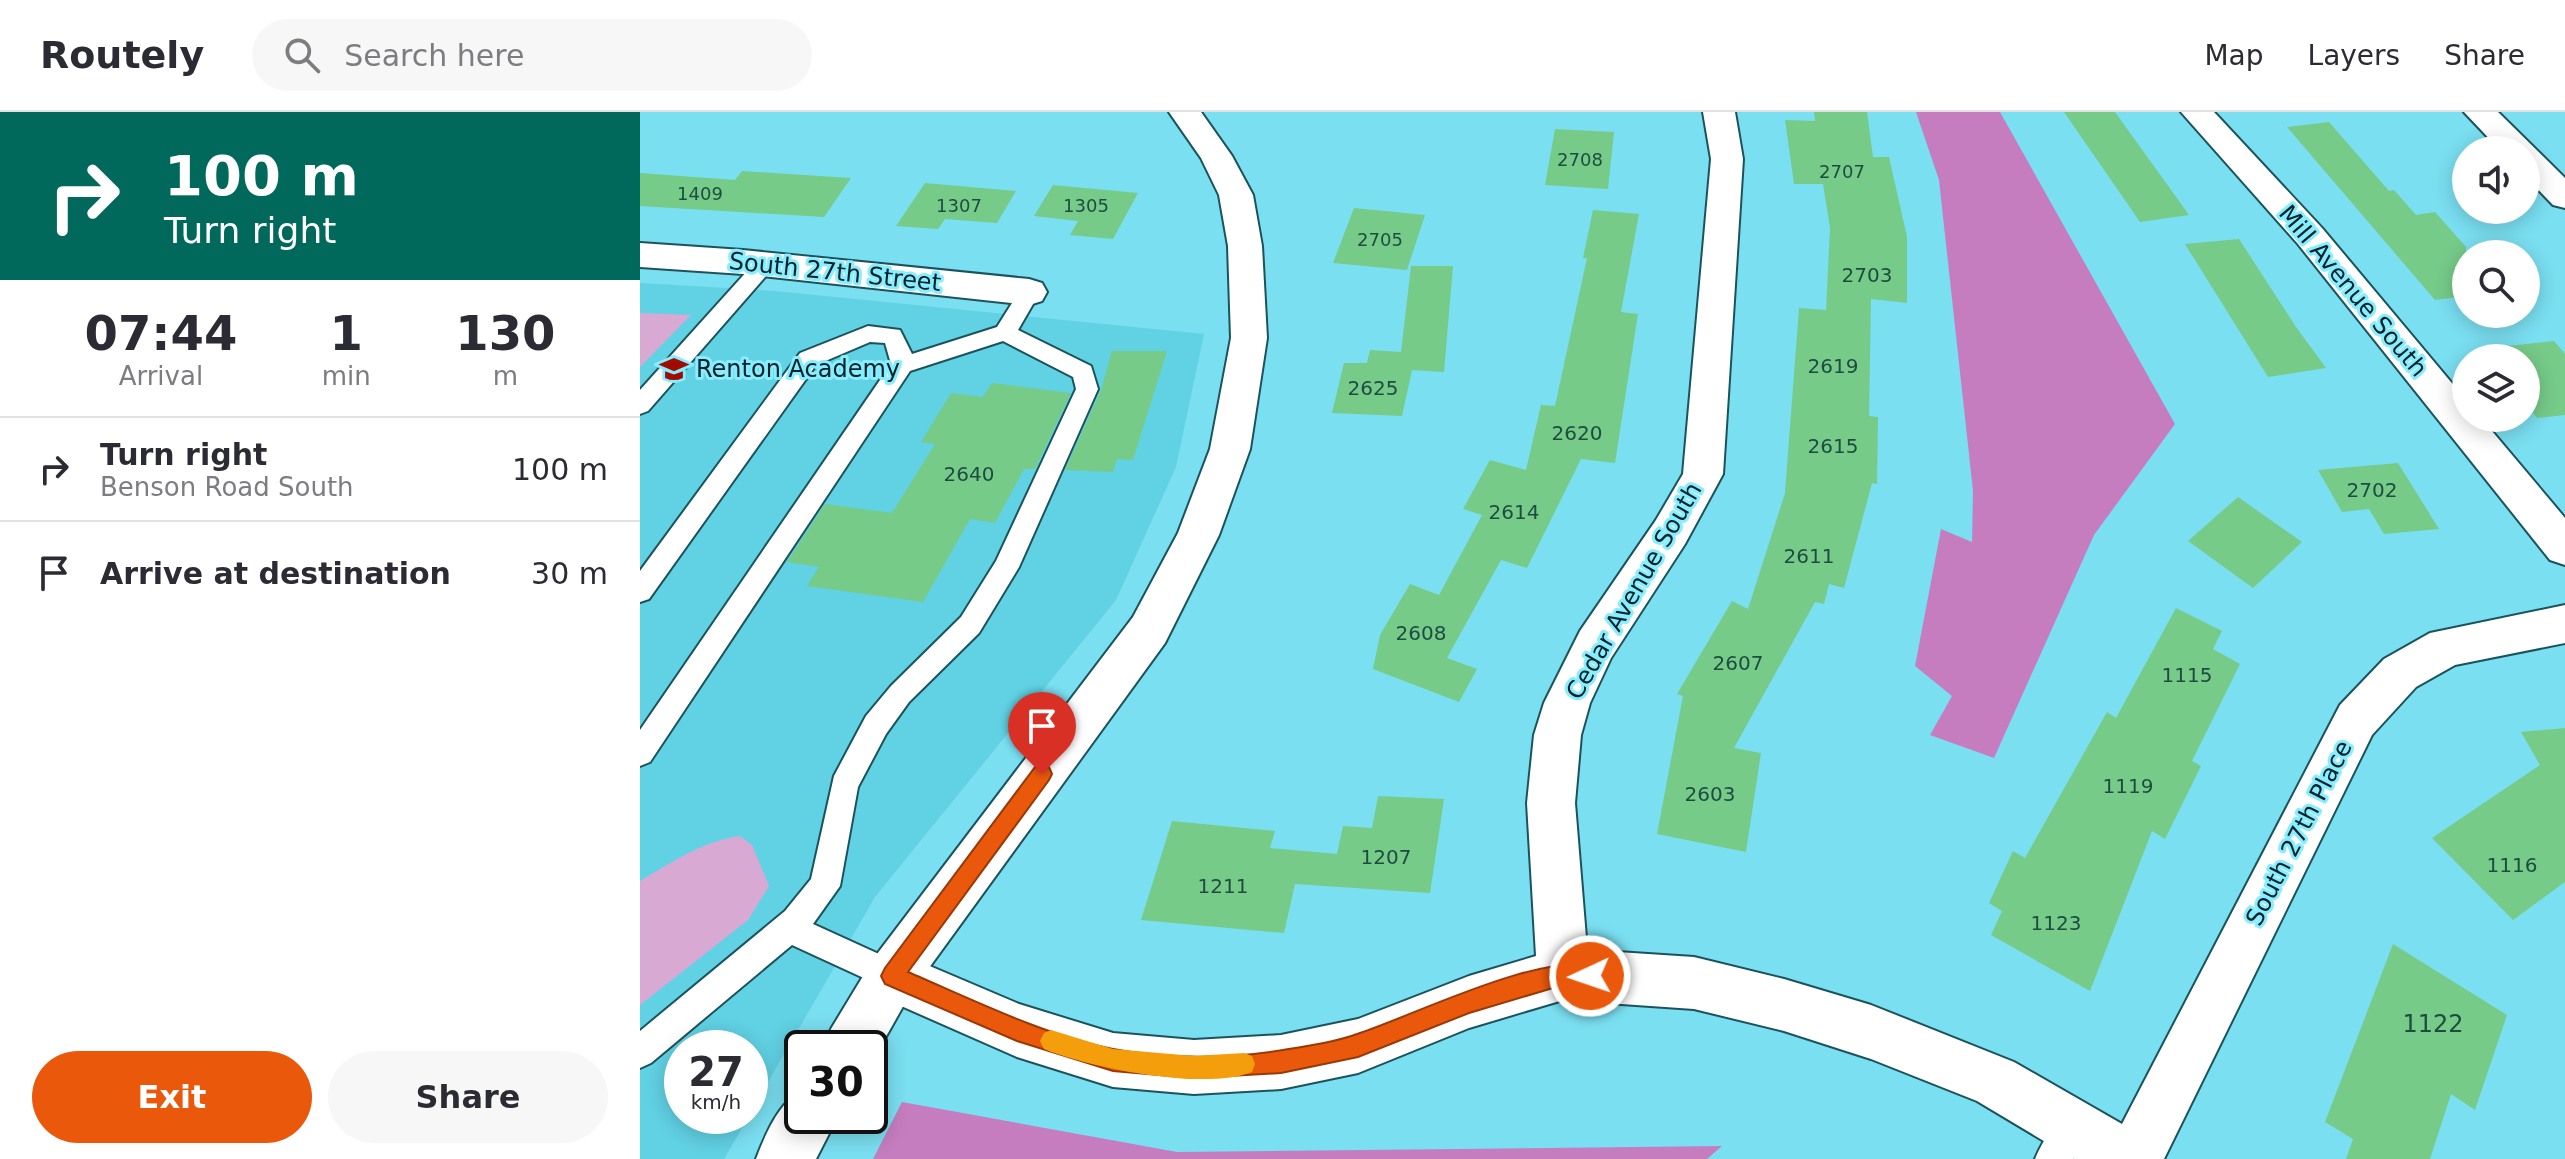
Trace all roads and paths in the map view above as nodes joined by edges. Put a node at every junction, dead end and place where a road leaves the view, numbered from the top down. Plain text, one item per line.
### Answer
1 (1185, 112) edge
2 (1719, 112) edge
3 (2197, 112) edge
4 (2480, 112) edge
5 (2504, 136) edge
6 (2540, 172) edge
7 (2565, 197) edge
8 (640, 255) edge
9 (765, 264) junction
10 (1029, 292) joint
11 (1005, 333) junction
12 (902, 365) junction
13 (640, 405) edge
14 (2565, 548) edge
15 (640, 591) edge
16 (2565, 624) edge
17 (640, 753) edge
18 (796, 922) junction
19 (1563, 974) junction
20 (892, 976) junction
21 (860, 1030) edge
22 (640, 1052) edge
23 (799, 1134) edge
24 (2064, 1143) edge
25 (784, 1159) edge
26 (2127, 1159) edge
27 (2134, 1159) edge

1 - 20 street
2 - 19 street, Cedar Avenue South
3 - 14 street, Mill Avenue South
4 - 5 street
6 - 7 street
8 - 9 street, South 27th Street
9 - 10 street, South 27th Street
9 - 13 lane
10 - 11 lane
11 - 12 lane
11 - 18 lane
12 - 15 lane
12 - 17 lane
16 - 27 street, South 27th Place
18 - 20 lane
18 - 22 lane
19 - 20 street
19 - 24 street
20 - 21 street
23 - 25 street
24 - 26 street

